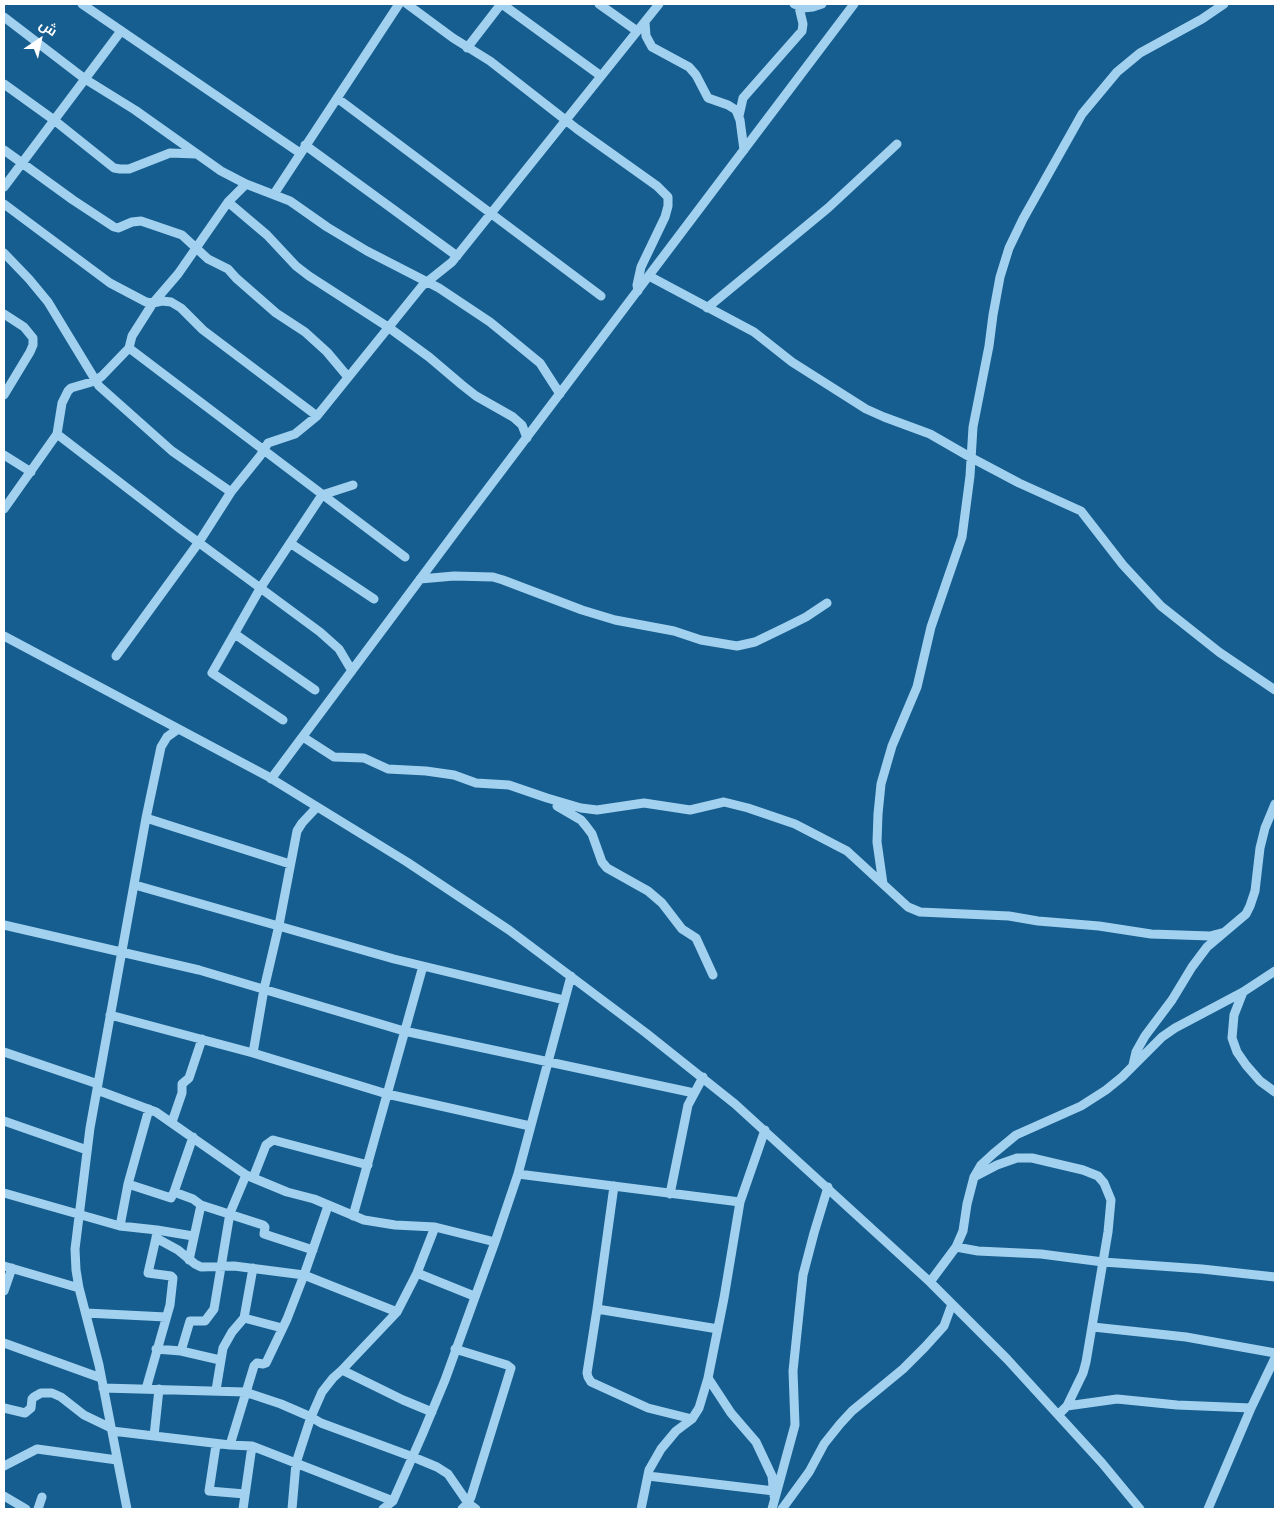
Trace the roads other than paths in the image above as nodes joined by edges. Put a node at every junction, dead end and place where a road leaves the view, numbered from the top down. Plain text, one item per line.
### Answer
1 (82, 4) edge
2 (399, 4) edge
3 (407, 4) edge
4 (502, 4) edge
5 (599, 4) edge
6 (659, 4) edge
7 (822, 4) edge
8 (854, 4) edge
9 (1224, 4) edge
10 (796, 5) edge
11 (4, 17) edge
12 (645, 22) junction
13 (121, 30) junction
14 (637, 31) junction
15 (467, 48) junction
16 (601, 76) junction
17 (85, 78) junction
18 (4, 84) edge
19 (337, 98) junction
20 (738, 116) junction
21 (566, 119) junction
22 (54, 120) junction
23 (897, 144) dead end
24 (302, 149) junction
25 (4, 150) edge
26 (744, 150) junction
27 (196, 154) junction
28 (22, 163) junction
29 (246, 184) junction
30 (4, 187) edge
31 (274, 194) junction
32 (228, 202) junction
33 (4, 204) edge
34 (490, 214) junction
35 (195, 248) junction
36 (4, 253) edge
37 (457, 256) junction
38 (649, 276) junction
39 (428, 281) junction
40 (638, 291) junction
41 (601, 296) dead end
42 (153, 303) junction
43 (707, 308) junction
44 (4, 314) edge
45 (388, 327) junction
46 (129, 348) junction
47 (348, 377) junction
48 (95, 381) junction
49 (560, 394) junction
50 (4, 395) edge
51 (317, 416) junction
52 (57, 434) junction
53 (527, 438) junction
54 (264, 450) junction
55 (4, 455) edge
56 (970, 457) junction
57 (30, 472) junction
58 (353, 486) dead end
59 (230, 492) junction
60 (322, 494) junction
61 (4, 508) edge
62 (199, 542) junction
63 (290, 542) junction
64 (405, 557) dead end
65 (420, 579) junction
66 (261, 587) junction
67 (374, 599) dead end
68 (827, 602) dead end
69 (235, 634) junction
70 (4, 636) edge
71 (116, 656) dead end
72 (352, 671) junction
73 (315, 690) dead end
74 (1275, 690) edge
75 (282, 720) dead end
76 (178, 729) junction
77 (303, 737) junction
78 (272, 779) junction
79 (547, 798) junction
80 (1275, 804) edge
81 (317, 806) junction
82 (146, 818) junction
83 (290, 864) junction
84 (883, 884) junction
85 (135, 885) junction
86 (4, 925) edge
87 (279, 926) junction
88 (1225, 932) junction
89 (122, 952) junction
90 (424, 966) junction
91 (1275, 971) edge
92 (713, 975) dead end
93 (571, 976) junction
94 (264, 989) junction
95 (1243, 992) junction
96 (564, 1000) junction
97 (110, 1015) junction
98 (404, 1031) junction
99 (202, 1038) junction
100 (4, 1052) edge
101 (253, 1053) junction
102 (548, 1061) junction
103 (1133, 1065) junction
104 (703, 1077) junction
105 (98, 1087) junction
106 (1275, 1092) edge
107 (694, 1093) junction
108 (387, 1094) junction
109 (149, 1109) junction
110 (4, 1122) edge
111 (172, 1122) junction
112 (530, 1126) junction
113 (765, 1130) junction
114 (193, 1137) junction
115 (87, 1150) junction
116 (368, 1166) junction
117 (518, 1174) junction
118 (249, 1177) junction
119 (974, 1177) junction
120 (128, 1184) junction
121 (614, 1186) junction
122 (828, 1187) junction
123 (174, 1192) junction
124 (4, 1193) edge
125 (670, 1194) junction
126 (740, 1202) junction
127 (201, 1205) junction
128 (328, 1206) junction
129 (230, 1213) junction
130 (80, 1216) junction
131 (354, 1216) junction
132 (120, 1226) junction
133 (435, 1227) junction
134 (157, 1234) junction
135 (194, 1236) junction
136 (495, 1242) junction
137 (956, 1247) junction
138 (313, 1250) junction
139 (190, 1260) junction
140 (1103, 1262) junction
141 (8, 1267) edge
142 (221, 1267) junction
143 (254, 1268) junction
144 (417, 1273) junction
145 (304, 1275) junction
146 (1275, 1277) edge
147 (930, 1282) junction
148 (80, 1288) junction
149 (4, 1291) edge
150 (474, 1296) junction
151 (952, 1304) junction
152 (598, 1309) junction
153 (397, 1312) junction
154 (86, 1313) junction
155 (166, 1317) junction
156 (244, 1318) junction
157 (1093, 1327) junction
158 (282, 1328) junction
159 (718, 1329) junction
160 (4, 1343) edge
161 (156, 1349) junction
162 (455, 1349) junction
163 (181, 1351) junction
164 (1275, 1353) edge
165 (1275, 1358) edge
166 (220, 1360) junction
167 (342, 1370) junction
168 (101, 1378) junction
169 (708, 1378) junction
170 (103, 1388) junction
171 (146, 1388) junction
172 (160, 1389) junction
173 (216, 1390) junction
174 (245, 1392) junction
175 (1066, 1406) junction
176 (4, 1408) edge
177 (1251, 1408) junction
178 (432, 1412) junction
179 (1059, 1414) junction
180 (311, 1416) junction
181 (692, 1419) junction
182 (112, 1430) junction
183 (154, 1436) junction
184 (216, 1444) junction
185 (230, 1445) junction
186 (252, 1446) junction
187 (413, 1457) junction
188 (116, 1460) junction
189 (296, 1463) junction
190 (4, 1466) edge
191 (648, 1476) junction
192 (245, 1494) junction
193 (4, 1496) edge
194 (42, 1496) dead end
195 (393, 1500) junction
196 (773, 1500) edge
197 (465, 1506) edge
198 (26, 1509) edge
199 (38, 1509) edge
200 (127, 1509) edge
201 (243, 1509) edge
202 (292, 1509) edge
203 (383, 1509) edge
204 (476, 1509) edge
205 (641, 1509) edge
206 (782, 1509) edge
207 (1140, 1509) edge
208 (1208, 1509) edge

1 - 13 street
2 - 19 street
3 - 15 street
4 - 15 street
4 - 16 street
5 - 14 street
6 - 12 street
7 - 10 street
8 - 26 street
9 - 56 street
10 - 20 street
11 - 17 street
12 - 14 street
12 - 20 street
13 - 17 street
13 - 24 street
14 - 16 street
15 - 21 street
16 - 21 street
17 - 22 street
17 - 27 street
18 - 22 street
19 - 24 street
19 - 34 street
20 - 26 street
21 - 34 street
21 - 40 street
22 - 27 street
22 - 28 street
23 - 43 street
24 - 31 street
24 - 37 street
25 - 28 street
26 - 38 street
27 - 29 street
28 - 30 street
28 - 35 street
29 - 31 street
29 - 32 street
31 - 39 street
32 - 35 street
32 - 45 street
33 - 42 street
34 - 37 street
34 - 41 street
35 - 42 street
35 - 47 street
36 - 48 street
37 - 39 street
38 - 40 street
38 - 43 street
39 - 45 street
39 - 49 street
40 - 49 street
42 - 46 street
42 - 51 street
43 - 56 street
44 - 50 street
45 - 47 street
45 - 53 street
46 - 48 street
46 - 54 street
47 - 51 street
48 - 52 street
48 - 59 street
49 - 53 street
51 - 54 street
52 - 57 street
52 - 62 street
53 - 65 street
54 - 59 street
54 - 60 street
55 - 57 street
56 - 74 street
56 - 84 street
57 - 61 street
58 - 60 street
59 - 62 street
60 - 63 street
60 - 64 street
62 - 66 street
62 - 71 street
63 - 66 street
63 - 67 street
65 - 68 street
65 - 72 street
66 - 69 street
66 - 72 street
69 - 73 street
69 - 75 street
70 - 76 street
72 - 77 street
76 - 78 street
76 - 82 street
77 - 78 street
77 - 79 street
78 - 81 street
79 - 84 street
79 - 92 street
80 - 88 street
81 - 83 street
81 - 93 street
82 - 83 street
82 - 85 street
83 - 87 street
84 - 88 street
85 - 87 street
85 - 89 street
86 - 89 street
87 - 90 street
87 - 94 street
88 - 103 street
89 - 94 street
89 - 97 street
90 - 96 street
90 - 98 street
91 - 95 street
93 - 96 street
93 - 104 street
94 - 98 street
94 - 101 street
95 - 103 street
95 - 106 street
96 - 102 street
97 - 99 street
97 - 105 street
98 - 102 street
98 - 108 street
99 - 101 street
99 - 111 street
100 - 105 street
101 - 108 street
102 - 107 street
102 - 112 street
103 - 119 street
104 - 107 street
104 - 113 street
105 - 109 street
105 - 115 street
107 - 125 street
108 - 112 street
108 - 116 street
109 - 111 street
109 - 120 street
110 - 115 street
111 - 114 street
112 - 117 street
113 - 122 street
113 - 126 street
114 - 118 street
114 - 123 street
115 - 130 street
116 - 118 street
116 - 131 street
117 - 121 street
117 - 136 street
118 - 128 street
118 - 129 street
119 - 137 street
119 - 140 street
120 - 123 street
120 - 132 street
121 - 125 street
121 - 152 street
122 - 147 street
122 - 196 street
123 - 127 street
124 - 130 street
125 - 126 street
126 - 159 street
127 - 129 street
127 - 135 street
128 - 131 street
128 - 138 street
129 - 138 street
129 - 142 street
130 - 132 street
130 - 148 street
131 - 133 street
132 - 134 street
133 - 136 street
133 - 144 street
134 - 135 street
134 - 139 street
134 - 155 street
135 - 139 street
136 - 150 street
137 - 140 street
137 - 147 street
138 - 145 street
139 - 142 street
140 - 146 street
140 - 157 street
141 - 148 street
141 - 149 street
142 - 143 street
142 - 163 street
143 - 145 street
143 - 156 street
144 - 150 street
144 - 153 street
145 - 153 street
145 - 158 street
147 - 151 street
148 - 154 street
150 - 162 street
151 - 179 street
151 - 206 street
152 - 159 street
152 - 181 street
153 - 167 street
154 - 155 street
154 - 168 street
155 - 161 street
156 - 158 street
156 - 166 street
157 - 164 street
157 - 175 street
158 - 174 street
159 - 169 street
160 - 168 street
161 - 163 street
161 - 171 street
162 - 178 street
162 - 197 street
163 - 166 street
165 - 177 street
166 - 173 street
167 - 178 street
167 - 180 street
168 - 170 street
169 - 181 street
169 - 196 street
170 - 171 street
170 - 182 street
171 - 172 street
172 - 173 street
172 - 183 street
173 - 174 street
174 - 180 street
174 - 185 street
175 - 177 street
175 - 179 street
176 - 182 street
177 - 208 street
178 - 187 street
179 - 207 street
180 - 187 street
180 - 189 street
181 - 191 street
182 - 183 street
182 - 188 street
183 - 184 street
184 - 185 street
184 - 192 street
185 - 186 street
186 - 189 street
186 - 192 street
187 - 195 street
187 - 197 street
188 - 190 street
188 - 200 street
189 - 195 street
189 - 202 street
191 - 196 street
191 - 205 street
192 - 201 street
193 - 198 street
194 - 199 street
195 - 203 street
197 - 204 street

